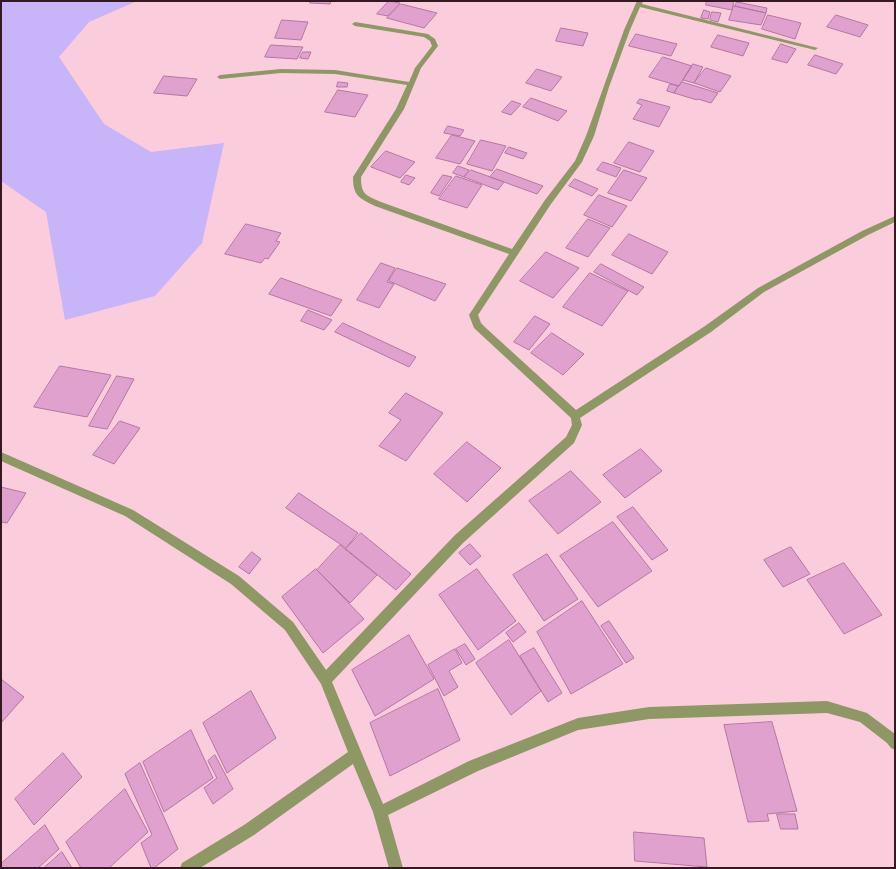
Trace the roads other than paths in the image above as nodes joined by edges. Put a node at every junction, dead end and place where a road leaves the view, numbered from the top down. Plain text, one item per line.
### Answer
1 (639, 3) edge
2 (355, 24) dead end
3 (814, 48) dead end
4 (220, 77) dead end
5 (411, 84) junction
6 (895, 219) edge
7 (515, 253) junction
8 (575, 416) junction
9 (1, 456) edge
10 (325, 680) junction
11 (895, 744) edge
12 (356, 754) junction
13 (380, 812) junction
14 (187, 868) edge
15 (396, 868) edge

1 - 3 street
1 - 7 street
2 - 5 street
4 - 5 street
5 - 7 street
6 - 8 street
7 - 8 street
8 - 10 street
9 - 10 street
10 - 12 street
11 - 13 street
12 - 13 street
12 - 14 street
13 - 15 street

